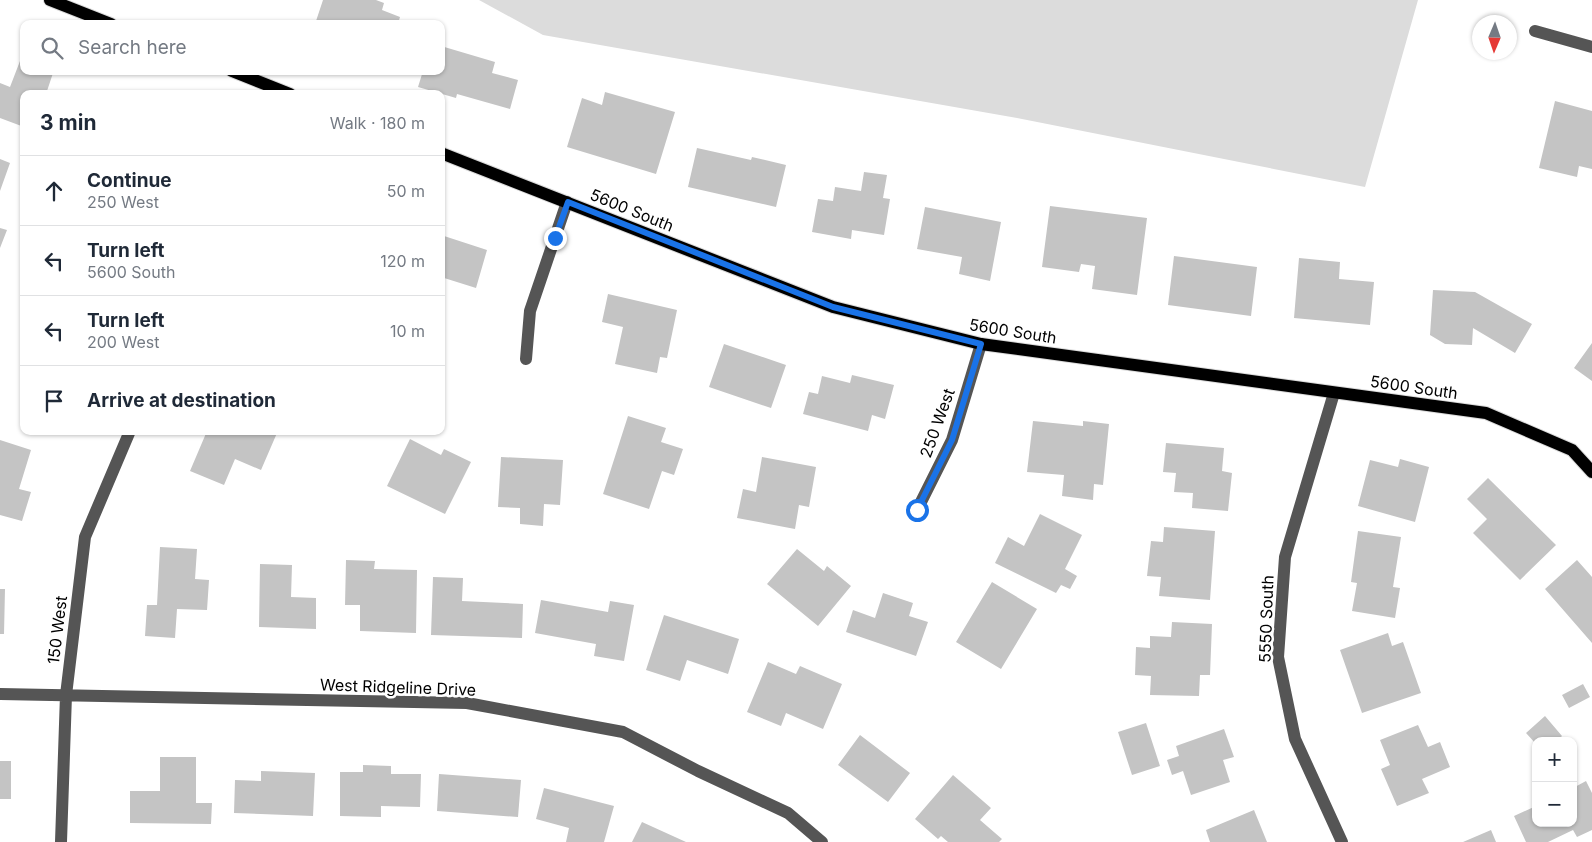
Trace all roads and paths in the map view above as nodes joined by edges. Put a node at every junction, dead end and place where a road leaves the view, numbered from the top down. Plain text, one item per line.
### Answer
1 (50, 0) edge
2 (101, 20) edge
3 (1535, 31) dead end
4 (1592, 47) edge
5 (240, 75) edge
6 (272, 90) edge
7 (445, 154) edge
8 (568, 202) junction
9 (981, 344) junction
10 (526, 359) dead end
11 (1334, 393) junction
12 (128, 435) edge
13 (1592, 472) edge
14 (917, 510) dead end
15 (0, 694) edge
16 (66, 695) junction
17 (61, 842) edge
18 (822, 842) edge
19 (1342, 842) edge

1 - 2 main road
3 - 4 street
5 - 6 main road
7 - 8 main road, 5600 South
8 - 9 main road, 5600 South
8 - 10 street
9 - 11 main road, 5600 South
9 - 14 street, 250 West
11 - 13 main road, 5600 South
11 - 19 street, 5550 South
12 - 16 street, 150 West
15 - 16 street, West Ridgeline Drive
16 - 17 street, 150 West
16 - 18 street, West Ridgeline Drive

